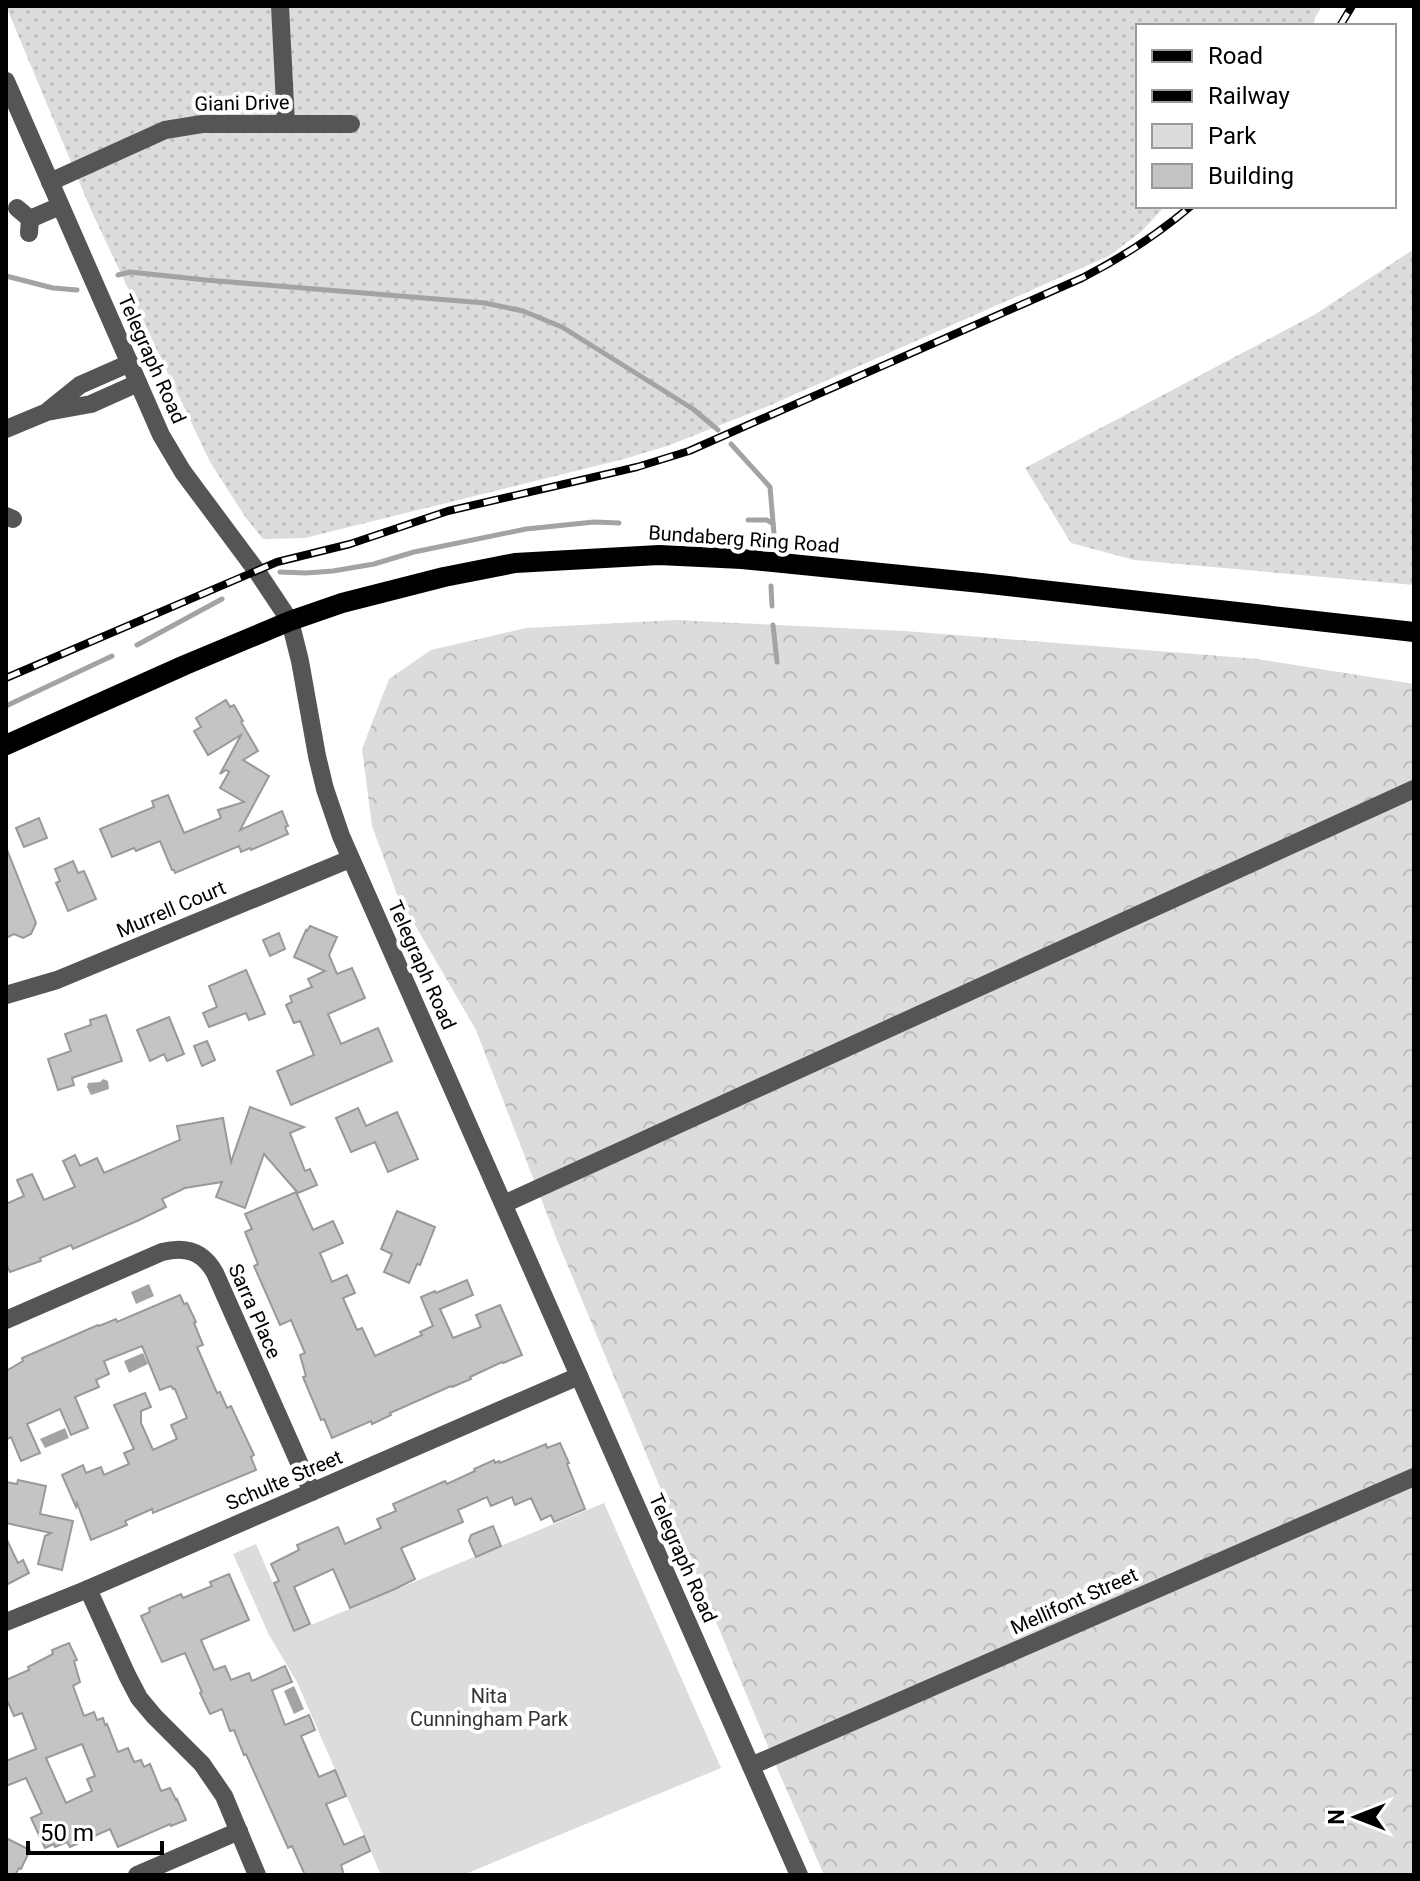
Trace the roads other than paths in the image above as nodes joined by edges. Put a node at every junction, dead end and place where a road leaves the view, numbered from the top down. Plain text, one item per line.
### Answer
1 (280, 6) edge
2 (6, 81) edge
3 (286, 124) junction
4 (351, 124) dead end
5 (50, 182) junction
6 (60, 206) junction
7 (25, 220) dead end
8 (130, 363) junction
9 (138, 383) junction
10 (47, 412) junction
11 (6, 429) edge
12 (290, 621) junction
13 (1414, 632) edge
14 (6, 745) edge
15 (1414, 789) edge
16 (350, 859) junction
17 (6, 995) edge
18 (504, 1204) junction
19 (6, 1320) edge
20 (579, 1376) junction
21 (1414, 1477) edge
22 (312, 1492) junction
23 (88, 1589) junction
24 (6, 1622) edge
25 (751, 1766) junction
26 (239, 1831) junction
27 (137, 1875) edge
28 (257, 1875) edge
29 (799, 1875) edge

1 - 3 street
2 - 5 street, Telegraph Road
3 - 4 street, Giani Drive
3 - 5 street, Giani Drive
5 - 6 street, Telegraph Road
6 - 7 street
6 - 8 street, Telegraph Road
8 - 9 street, Telegraph Road
8 - 10 street
9 - 10 street
9 - 12 street, Telegraph Road
10 - 11 street
12 - 13 main road, Bundaberg Ring Road
12 - 14 main road, Bundaberg Ring Road
12 - 16 street, Telegraph Road
15 - 18 street
16 - 17 street, Murrell Court
16 - 18 street, Telegraph Road
18 - 20 street, Telegraph Road
19 - 22 street, Sarra Place
20 - 22 street, Schulte Street
20 - 25 street, Telegraph Road
21 - 25 street, Mellifont Street
22 - 23 street, Schulte Street
23 - 24 street, Schulte Street
23 - 26 street
25 - 29 street, Telegraph Road
26 - 27 street
26 - 28 street

